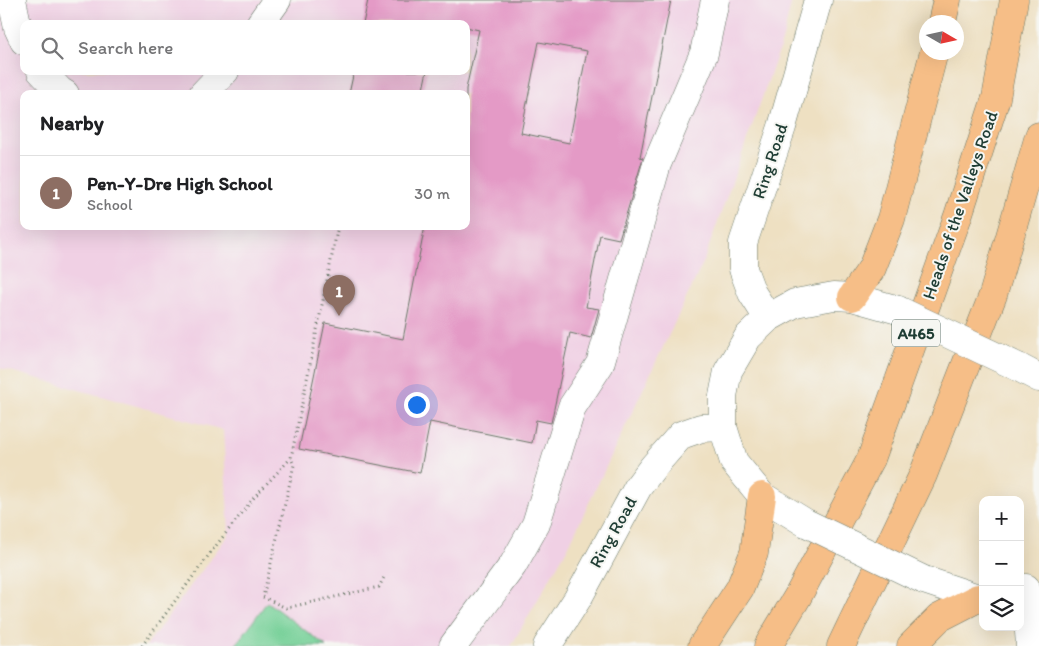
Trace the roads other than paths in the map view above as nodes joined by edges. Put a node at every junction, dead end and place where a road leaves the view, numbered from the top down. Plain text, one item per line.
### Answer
1 (12, 0) edge
2 (277, 0) edge
3 (715, 0) edge
4 (818, 0) edge
5 (946, 0) edge
6 (1014, 0) edge
7 (943, 15) edge
8 (263, 20) edge
9 (20, 32) edge
10 (932, 60) edge
11 (45, 75) edge
12 (222, 75) edge
13 (59, 90) edge
14 (207, 90) edge
15 (1039, 136) edge
16 (852, 297) junction
17 (768, 318) junction
18 (1029, 372) edge
19 (723, 427) junction
20 (762, 496) junction
21 (1028, 586) edge
22 (979, 598) edge
23 (979, 598) edge
24 (453, 646) edge
25 (547, 646) edge
26 (702, 646) edge
27 (768, 646) edge
28 (840, 646) edge
29 (911, 646) edge
30 (1030, 646) edge

1 - 9 street
2 - 8 street
3 - 24 street
4 - 17 street, Ring Road
5 - 7 highway
6 - 27 highway, Heads of the Valleys Road / A465
10 - 16 highway
11 - 13 street
12 - 14 street
15 - 28 highway
16 - 17 street
16 - 18 street, bridge
17 - 19 street
19 - 20 street
19 - 25 street, Ring Road
20 - 22 street, bridge
20 - 26 highway
21 - 30 street
23 - 29 highway

